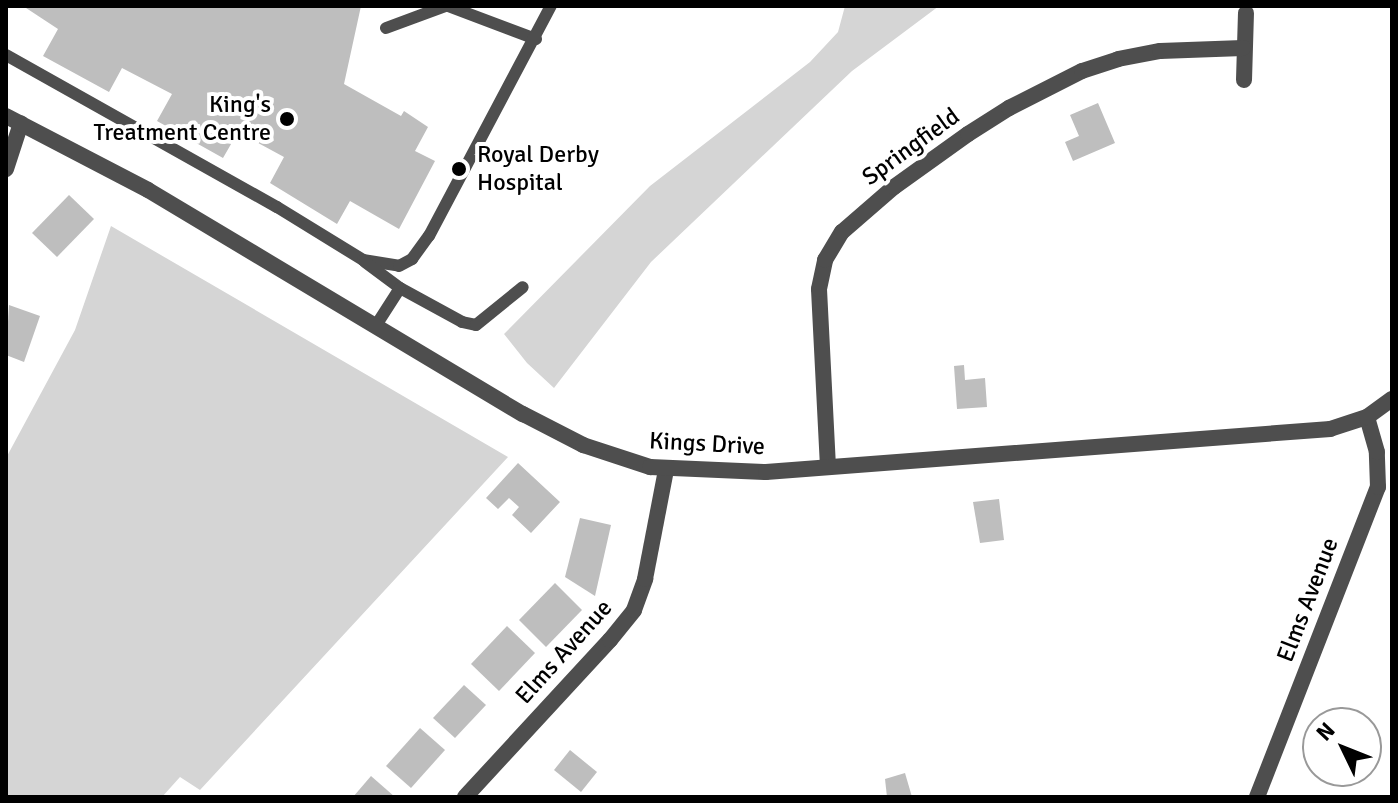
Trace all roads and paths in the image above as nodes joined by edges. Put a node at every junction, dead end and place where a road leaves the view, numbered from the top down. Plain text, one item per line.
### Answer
1 (447, 6) edge
2 (551, 6) edge
3 (1246, 13) dead end
4 (386, 28) dead end
5 (536, 39) junction
6 (1243, 48) junction
7 (6, 55) edge
8 (1244, 80) dead end
9 (13, 119) edge
10 (6, 169) edge
11 (363, 260) junction
12 (523, 287) dead end
13 (400, 288) junction
14 (375, 327) junction
15 (1392, 399) edge
16 (1367, 417) junction
17 (828, 467) junction
18 (666, 470) junction
19 (465, 797) edge
20 (1257, 797) edge

1 - 4 lane
1 - 5 lane
2 - 5 lane
3 - 6 street
5 - 11 lane
6 - 8 street
6 - 17 street, Springfield
7 - 11 lane
9 - 10 street
9 - 14 street, Kings Drive
11 - 13 lane
12 - 13 lane
13 - 14 lane
14 - 18 street, Kings Drive
15 - 16 street, Kings Drive
16 - 17 street, Kings Drive
16 - 20 street, Elms Avenue
17 - 18 street, Kings Drive
18 - 19 street, Elms Avenue

